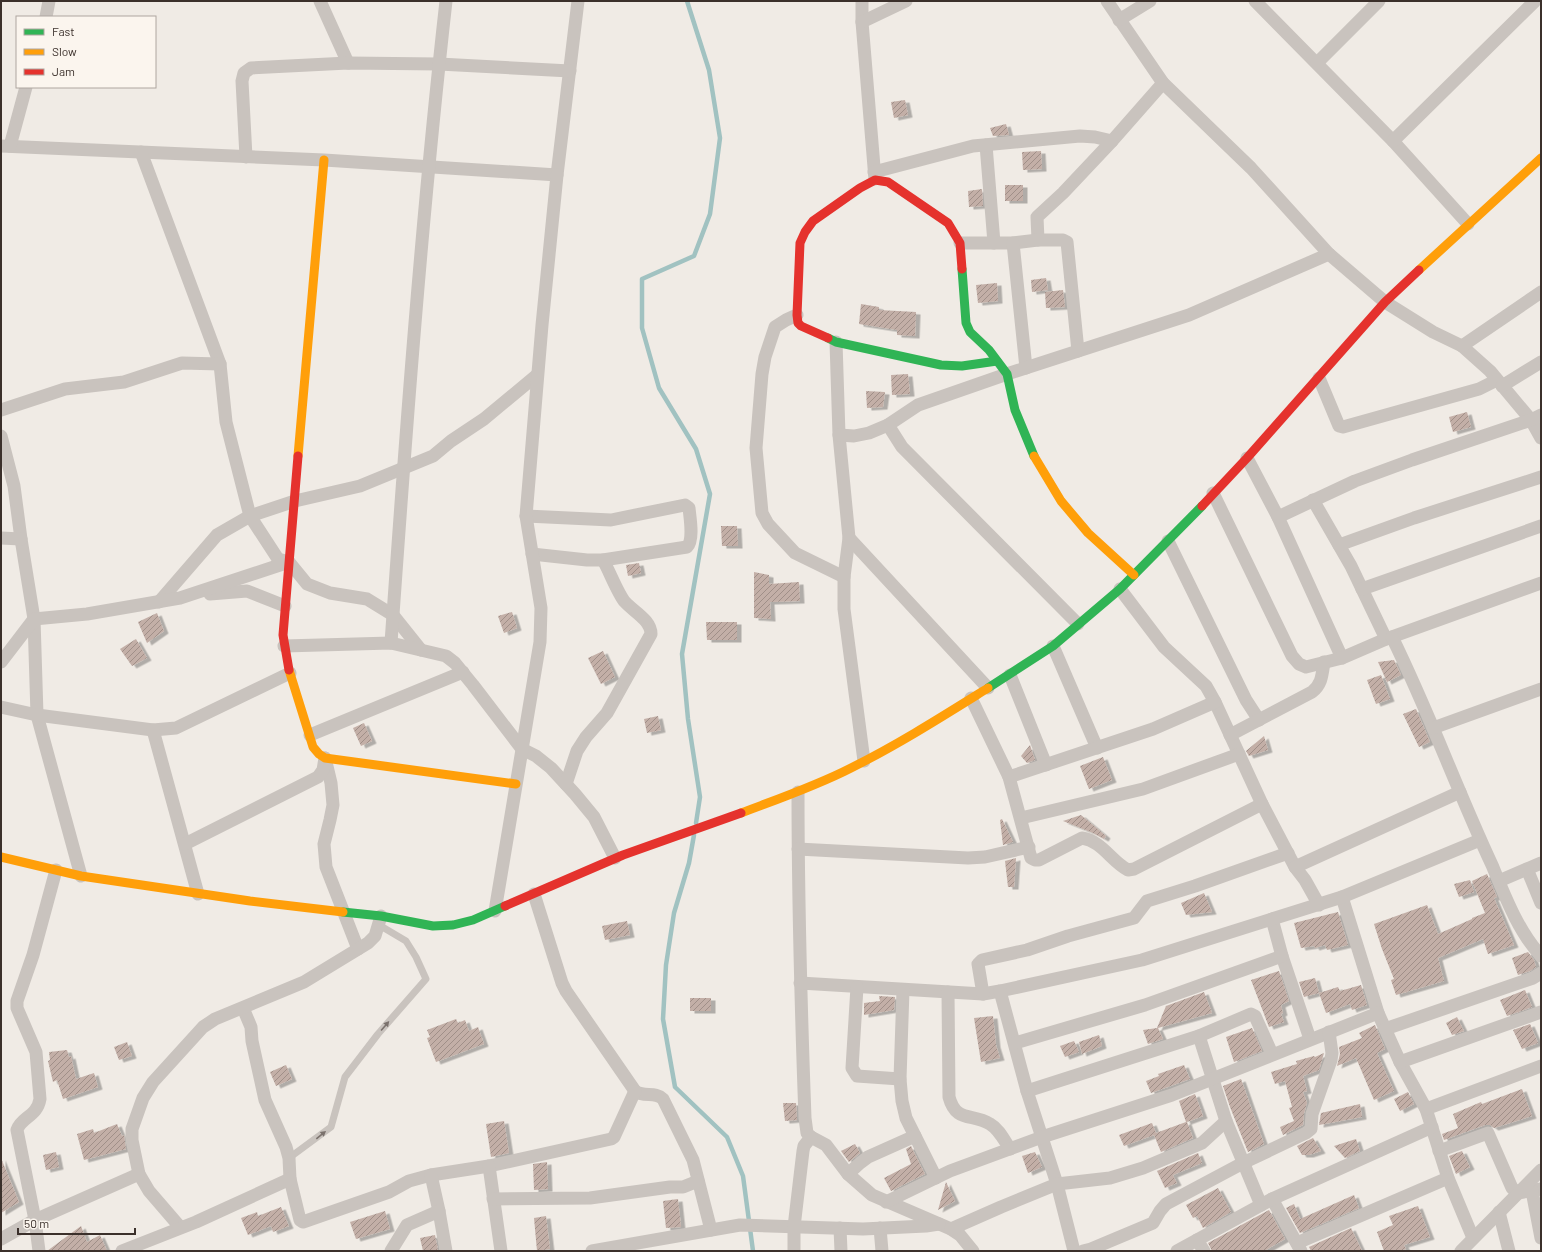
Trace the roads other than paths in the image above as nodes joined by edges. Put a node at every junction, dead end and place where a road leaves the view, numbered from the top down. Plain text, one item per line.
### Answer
1 (49, 1) edge
2 (320, 1) edge
3 (446, 1) edge
4 (578, 1) edge
5 (862, 1) edge
6 (906, 1) edge
7 (1107, 1) edge
8 (1150, 1) edge
9 (1255, 1) edge
10 (1379, 1) edge
11 (1535, 1) edge
12 (46, 16) edge
13 (1120, 20) junction
14 (862, 22) junction
15 (348, 63) junction
16 (1317, 63) junction
17 (439, 64) junction
18 (570, 71) junction
19 (1163, 83) junction
20 (26, 88) edge
21 (1112, 141) junction
22 (1393, 141) junction
23 (986, 144) junction
24 (5, 146) edge
25 (141, 152) junction
26 (246, 157) junction
27 (1541, 158) edge
28 (324, 160) junction
29 (430, 166) junction
30 (557, 175) junction
31 (874, 176) junction
32 (1468, 224) junction
33 (1038, 240) junction
34 (960, 243) junction
35 (994, 243) junction
36 (1013, 243) junction
37 (1329, 254) junction
38 (1541, 292) edge
39 (1385, 302) junction
40 (797, 315) junction
41 (836, 342) junction
42 (1462, 346) junction
43 (1078, 351) junction
44 (997, 361) junction
45 (1541, 362) edge
46 (220, 364) junction
47 (1026, 368) junction
48 (1006, 374) junction
49 (537, 376) junction
50 (1319, 378) junction
51 (1500, 383) junction
52 (1, 410) edge
53 (1536, 417) edge
54 (888, 425) junction
55 (839, 435) junction
56 (1, 436) edge
57 (1541, 438) edge
58 (1247, 458) junction
59 (404, 469) junction
60 (1541, 477) edge
61 (1213, 493) junction
62 (295, 500) junction
63 (1313, 500) junction
64 (250, 516) junction
65 (526, 516) junction
66 (1278, 517) junction
67 (1541, 526) edge
68 (1, 538) edge
69 (849, 538) junction
70 (21, 539) junction
71 (1168, 541) junction
72 (1339, 545) junction
73 (532, 554) junction
74 (604, 560) junction
75 (289, 562) junction
76 (1134, 574) junction
77 (844, 577) junction
78 (1541, 583) edge
79 (1120, 589) junction
80 (1362, 590) junction
81 (190, 595) junction
82 (159, 602) junction
83 (285, 606) junction
84 (393, 615) junction
85 (34, 620) junction
86 (1078, 624) junction
87 (1389, 638) junction
88 (391, 643) junction
89 (284, 646) junction
90 (1053, 646) junction
91 (421, 650) junction
92 (1342, 658) junction
93 (1, 662) edge
94 (1324, 662) junction
95 (463, 672) junction
96 (290, 673) junction
97 (1010, 675) junction
98 (988, 688) junction
99 (1541, 689) edge
100 (971, 698) junction
101 (1215, 702) junction
102 (1, 707) edge
103 (37, 715) junction
104 (1258, 720) junction
105 (1434, 728) junction
106 (153, 730) junction
107 (310, 735) junction
108 (1230, 735) junction
109 (1097, 748) junction
110 (522, 749) junction
111 (1239, 754) junction
112 (325, 758) junction
113 (864, 762) junction
114 (1046, 765) junction
115 (1009, 778) junction
116 (516, 784) junction
117 (566, 784) junction
118 (798, 792) junction
119 (1460, 792) junction
120 (1262, 804) junction
121 (1021, 818) junction
122 (1480, 840) junction
123 (185, 844) junction
124 (1029, 847) junction
125 (798, 850) junction
126 (1288, 852) junction
127 (1, 857) edge
128 (615, 858) junction
129 (1541, 863) edge
130 (1295, 867) junction
131 (1527, 869) junction
132 (56, 870) junction
133 (81, 876) junction
134 (1499, 881) junction
135 (198, 894) junction
136 (534, 894) junction
137 (1342, 897) junction
138 (1541, 903) edge
139 (1319, 904) junction
140 (495, 910) junction
141 (344, 912) junction
142 (1272, 919) junction
143 (380, 920) junction
144 (358, 949) junction
145 (1282, 956) junction
146 (1541, 956) edge
147 (1541, 973) edge
148 (800, 983) junction
149 (857, 987) junction
150 (903, 990) junction
151 (948, 992) junction
152 (1000, 992) junction
153 (983, 994) junction
154 (243, 1008) junction
155 (1541, 1012) edge
156 (1378, 1013) junction
157 (1385, 1029) junction
158 (1329, 1032) junction
159 (1199, 1036) junction
160 (1310, 1040) junction
161 (1015, 1043) junction
162 (1272, 1054) junction
163 (1400, 1062) junction
164 (1541, 1066) edge
165 (1212, 1078) junction
166 (900, 1079) junction
167 (635, 1091) junction
168 (1027, 1091) junction
169 (1426, 1109) junction
170 (1226, 1121) junction
171 (1432, 1127) junction
172 (915, 1136) junction
173 (811, 1137) junction
174 (1042, 1137) junction
175 (1010, 1149) junction
176 (1439, 1150) junction
177 (289, 1158) junction
178 (1243, 1163) junction
179 (489, 1166) junction
180 (1541, 1170) edge
181 (139, 1174) junction
182 (848, 1174) junction
183 (431, 1175) junction
184 (936, 1178) junction
185 (1448, 1178) junction
186 (290, 1179) junction
187 (698, 1181) junction
188 (1058, 1184) junction
189 (1537, 1190) edge
190 (1518, 1193) junction
191 (493, 1199) junction
192 (886, 1202) junction
193 (1266, 1202) junction
194 (439, 1211) junction
195 (1499, 1212) junction
196 (35, 1220) junction
197 (939, 1224) junction
198 (180, 1227) junction
199 (794, 1227) junction
200 (840, 1228) junction
201 (880, 1228) junction
202 (711, 1230) junction
203 (951, 1230) junction
204 (1473, 1238) junction
205 (1541, 1238) edge
206 (1, 1239) edge
207 (1200, 1245) edge
208 (1299, 1247) edge
209 (39, 1251) edge
210 (122, 1251) edge
211 (392, 1251) edge
212 (446, 1251) edge
213 (501, 1251) edge
214 (592, 1251) edge
215 (794, 1251) edge
216 (841, 1251) edge
217 (882, 1251) edge
218 (973, 1251) edge
219 (1074, 1251) edge
220 (1084, 1251) edge
221 (1177, 1251) edge
222 (1461, 1251) edge
223 (1510, 1251) edge

1 - 12 street
2 - 15 street
3 - 17 street
4 - 18 street
5 - 14 street
6 - 14 street
7 - 13 street
8 - 13 street
9 - 16 street
10 - 16 street
11 - 22 street
13 - 19 street
14 - 31 street
15 - 17 street
15 - 26 street
16 - 22 street
17 - 18 street
17 - 29 street
18 - 30 street
19 - 21 street
19 - 37 street
20 - 24 street
21 - 23 street
21 - 33 street
22 - 32 street
23 - 31 street
23 - 35 street
24 - 25 street
25 - 26 street
25 - 46 street
26 - 28 street
27 - 32 street
28 - 29 street
28 - 62 street
29 - 30 street
29 - 59 street
30 - 49 street
31 - 34 street
31 - 40 street
32 - 39 street
33 - 36 street
33 - 43 street
34 - 35 street
34 - 44 street
35 - 36 street
36 - 47 street
37 - 39 street
37 - 43 street
38 - 42 street
39 - 42 street
39 - 50 street
40 - 41 street
40 - 77 street
41 - 44 street
41 - 55 street
42 - 51 street
43 - 47 street
44 - 48 street
45 - 51 street
46 - 52 street
46 - 64 street
47 - 48 street
48 - 54 street
48 - 76 street
49 - 59 street
49 - 65 street
50 - 51 street
50 - 58 street
51 - 53 street
53 - 57 street
53 - 63 street
54 - 55 street
54 - 86 street
55 - 69 street
56 - 70 street
58 - 61 street
58 - 66 street
59 - 62 street
59 - 84 street
60 - 72 street
61 - 71 street
61 - 94 street
62 - 64 street
62 - 75 street
63 - 66 street
63 - 72 street
64 - 75 street
64 - 82 street
65 - 73 street
65 - 74 street
66 - 92 street
67 - 80 street
68 - 70 street
69 - 77 street
69 - 98 street
70 - 85 street
71 - 76 street
71 - 104 street
72 - 80 street
73 - 74 street
73 - 110 street
74 - 117 street
75 - 81 street
75 - 83 street
75 - 84 street
76 - 79 street
77 - 113 street
78 - 87 street
79 - 86 street
79 - 101 street
80 - 87 street
81 - 82 street
81 - 83 street
82 - 85 street
83 - 89 street
84 - 88 street
84 - 91 street
85 - 93 street
85 - 103 street
86 - 90 street
87 - 92 street
87 - 105 street
88 - 89 street
88 - 91 street
89 - 96 street
90 - 97 street
90 - 109 street
91 - 95 street
92 - 94 street
94 - 104 street
95 - 107 street
95 - 110 street
96 - 106 street
96 - 107 street
97 - 98 street
97 - 114 street
98 - 100 street
99 - 105 street
100 - 113 street
100 - 115 street
101 - 108 street
101 - 109 street
102 - 103 street
103 - 106 street
103 - 133 street
104 - 108 street
105 - 119 street
106 - 123 street
107 - 112 street
108 - 111 street
109 - 114 street
110 - 116 street
110 - 117 street
111 - 120 street
111 - 121 street
112 - 116 street
112 - 123 street
112 - 141 street
113 - 118 street
114 - 115 street
115 - 121 street
116 - 140 street
117 - 128 street
118 - 125 street
118 - 128 street
119 - 122 street
119 - 130 street
120 - 124 street
120 - 126 street
121 - 124 street
122 - 134 street
122 - 137 street
123 - 135 street
124 - 125 street
125 - 148 street
126 - 130 street
126 - 153 street
127 - 132 street
128 - 136 street
129 - 131 street
130 - 139 street
131 - 134 street
131 - 138 street
132 - 133 street
132 - 196 street
133 - 135 street
134 - 146 street
135 - 141 street
136 - 140 street
136 - 167 street
137 - 139 street
137 - 156 street
139 - 142 street
140 - 143 street
141 - 143 street
141 - 144 street
142 - 145 street
142 - 152 street
143 - 144 street
177 -> 143 lane
144 - 154 street
145 - 160 street
145 - 161 street
147 - 157 street
148 - 149 street
148 - 173 street
149 - 150 street
149 - 166 street
150 - 151 street
150 - 166 street
151 - 153 street
151 - 175 street
152 - 153 street
152 - 161 street
154 - 177 street
154 - 181 street
155 - 163 street
156 - 157 street
156 - 158 street
157 - 163 street
158 - 160 street
158 - 178 street
159 - 162 street
159 - 165 street
159 - 168 street
160 - 162 street
161 - 168 street
162 - 165 street
163 - 169 street
164 - 169 street
165 - 170 street
165 - 174 street
166 - 172 street
167 - 179 street
167 - 187 street
168 - 174 street
169 - 171 street
170 - 178 street
170 - 188 street
171 - 176 street
171 - 193 street
172 - 182 street
172 - 184 street
173 - 182 street
173 - 199 street
174 - 175 street
174 - 188 street
175 - 184 street
176 - 185 street
176 - 190 street
177 - 186 street
178 - 193 street
178 - 220 street
179 - 183 street
179 - 191 street
180 - 190 street
181 - 196 street
181 - 198 street
182 - 192 street
183 - 186 street
183 - 194 street
184 - 192 street
185 - 204 street
185 - 208 street
186 - 198 street
187 - 191 street
187 - 202 street
188 - 203 street
188 - 219 street
189 - 190 street
189 - 205 street
190 - 195 street
191 - 213 street
192 - 197 street
193 - 207 street
193 - 208 street
194 - 211 street
194 - 212 street
195 - 204 street
195 - 223 street
196 - 206 street
196 - 209 street
197 - 201 street
197 - 203 street
198 - 210 street
199 - 200 street
199 - 202 street
199 - 215 street
200 - 201 street
200 - 216 street
201 - 217 street
202 - 214 street
203 - 218 street
204 - 222 street
207 - 221 street

